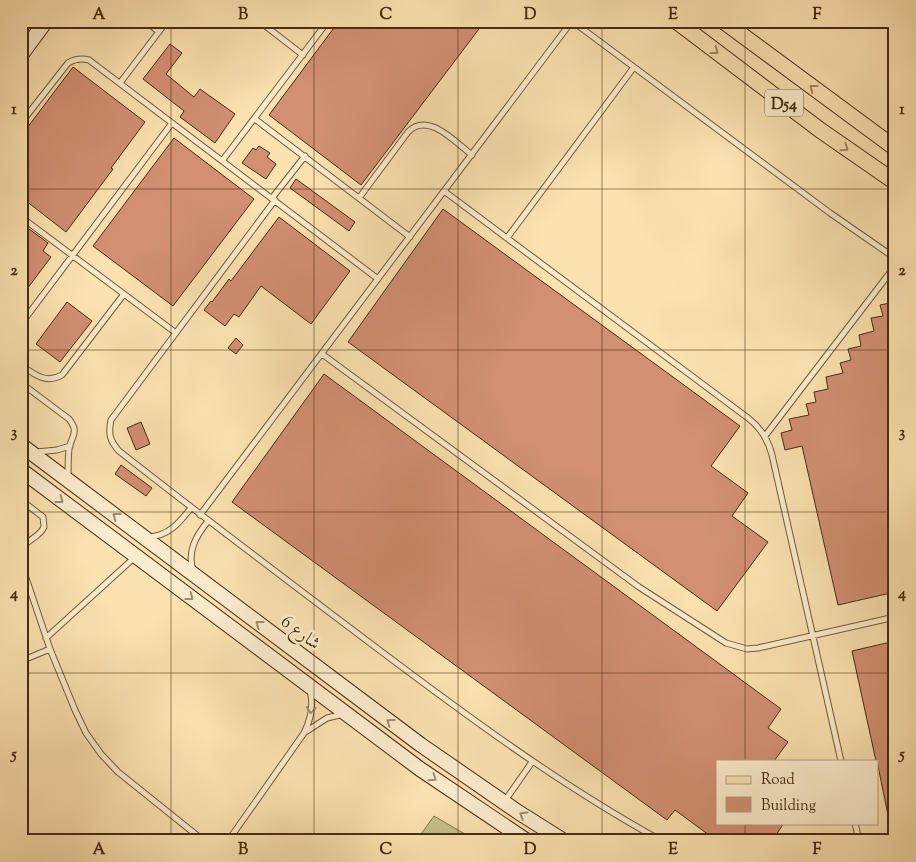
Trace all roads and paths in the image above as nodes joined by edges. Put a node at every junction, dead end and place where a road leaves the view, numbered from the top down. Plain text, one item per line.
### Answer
1 (46, 21) edge
2 (146, 21) edge
3 (167, 21) edge
4 (259, 21) edge
5 (328, 21) edge
6 (572, 21) edge
7 (676, 21) edge
8 (724, 21) edge
9 (159, 32) junction
10 (304, 54) junction
11 (21, 55) edge
12 (634, 67) junction
13 (120, 84) junction
14 (255, 119) junction
15 (21, 123) edge
16 (172, 123) junction
17 (895, 148) edge
18 (472, 155) junction
19 (304, 156) junction
20 (222, 161) junction
21 (895, 182) edge
22 (444, 191) junction
23 (359, 198) junction
24 (273, 200) junction
25 (21, 217) edge
26 (410, 237) junction
27 (507, 238) junction
28 (72, 256) junction
29 (895, 258) edge
30 (895, 266) edge
31 (378, 279) junction
32 (124, 294) junction
33 (21, 307) edge
34 (30, 313) junction
35 (21, 324) edge
36 (176, 333) junction
37 (322, 354) junction
38 (21, 365) edge
39 (21, 383) edge
40 (765, 436) junction
41 (70, 446) junction
42 (26, 449) edge
43 (21, 470) edge
44 (68, 480) junction
45 (21, 500) edge
46 (191, 508) junction
47 (200, 515) junction
48 (208, 521) junction
49 (142, 536) junction
50 (24, 541) edge
51 (21, 550) edge
52 (136, 557) junction
53 (21, 563) edge
54 (194, 576) junction
55 (895, 617) edge
56 (813, 636) junction
57 (46, 638) junction
58 (50, 649) junction
59 (21, 661) edge
60 (309, 686) junction
61 (346, 714) junction
62 (304, 733) junction
63 (841, 760) edge
64 (532, 762) junction
65 (504, 802) junction
66 (855, 824) edge
67 (204, 841) edge
68 (228, 841) edge
69 (527, 841) edge
70 (564, 841) edge
71 (662, 841) edge
72 (859, 841) edge

1 - 11 street
2 - 9 lane
3 - 9 lane
4 - 10 lane
5 - 10 lane
6 - 12 lane
6 - 18 lane
7 -> 21 main road, D54
17 -> 8 main road, D54
9 - 13 lane
10 - 14 lane
12 - 27 lane
12 - 29 lane
13 - 15 lane
13 - 16 lane
14 - 19 lane
14 - 20 lane
16 - 20 lane
16 - 28 lane
18 - 22 lane
18 - 23 lane
19 - 23 lane
19 - 24 lane
20 - 24 lane
22 - 26 lane
22 - 27 lane
23 - 26 lane
24 - 31 lane
24 - 36 lane
25 - 28 lane
26 - 31 lane
27 - 40 lane
28 - 32 lane
28 - 34 lane
30 - 40 lane
31 - 37 lane
32 - 36 lane
32 - 38 lane
33 - 34 lane
34 - 35 lane
36 - 46 lane
37 - 47 lane
37 - 56 lane
39 - 41 lane
40 - 56 lane
41 - 42 lane
41 - 44 lane
42 - 44 street, شارع 6
43 -> 52 street
49 -> 44 street, شارع 6
45 - 50 lane
46 - 47 lane
46 - 49 lane
47 - 48 lane
48 - 54 lane
48 - 64 lane
49 - 54 street, شارع 6
50 - 51 lane
52 - 57 lane
52 -> 60 street
53 - 57 lane
65 -> 54 street, شارع 6
55 - 56 lane
56 - 63 lane
57 - 58 lane
58 - 59 lane
58 - 67 lane
60 - 61 street
60 -> 62 lane
61 - 62 lane
61 -> 69 street
62 - 68 lane
64 - 65 lane
64 - 71 lane
70 -> 65 street, شارع 6
66 - 72 lane

